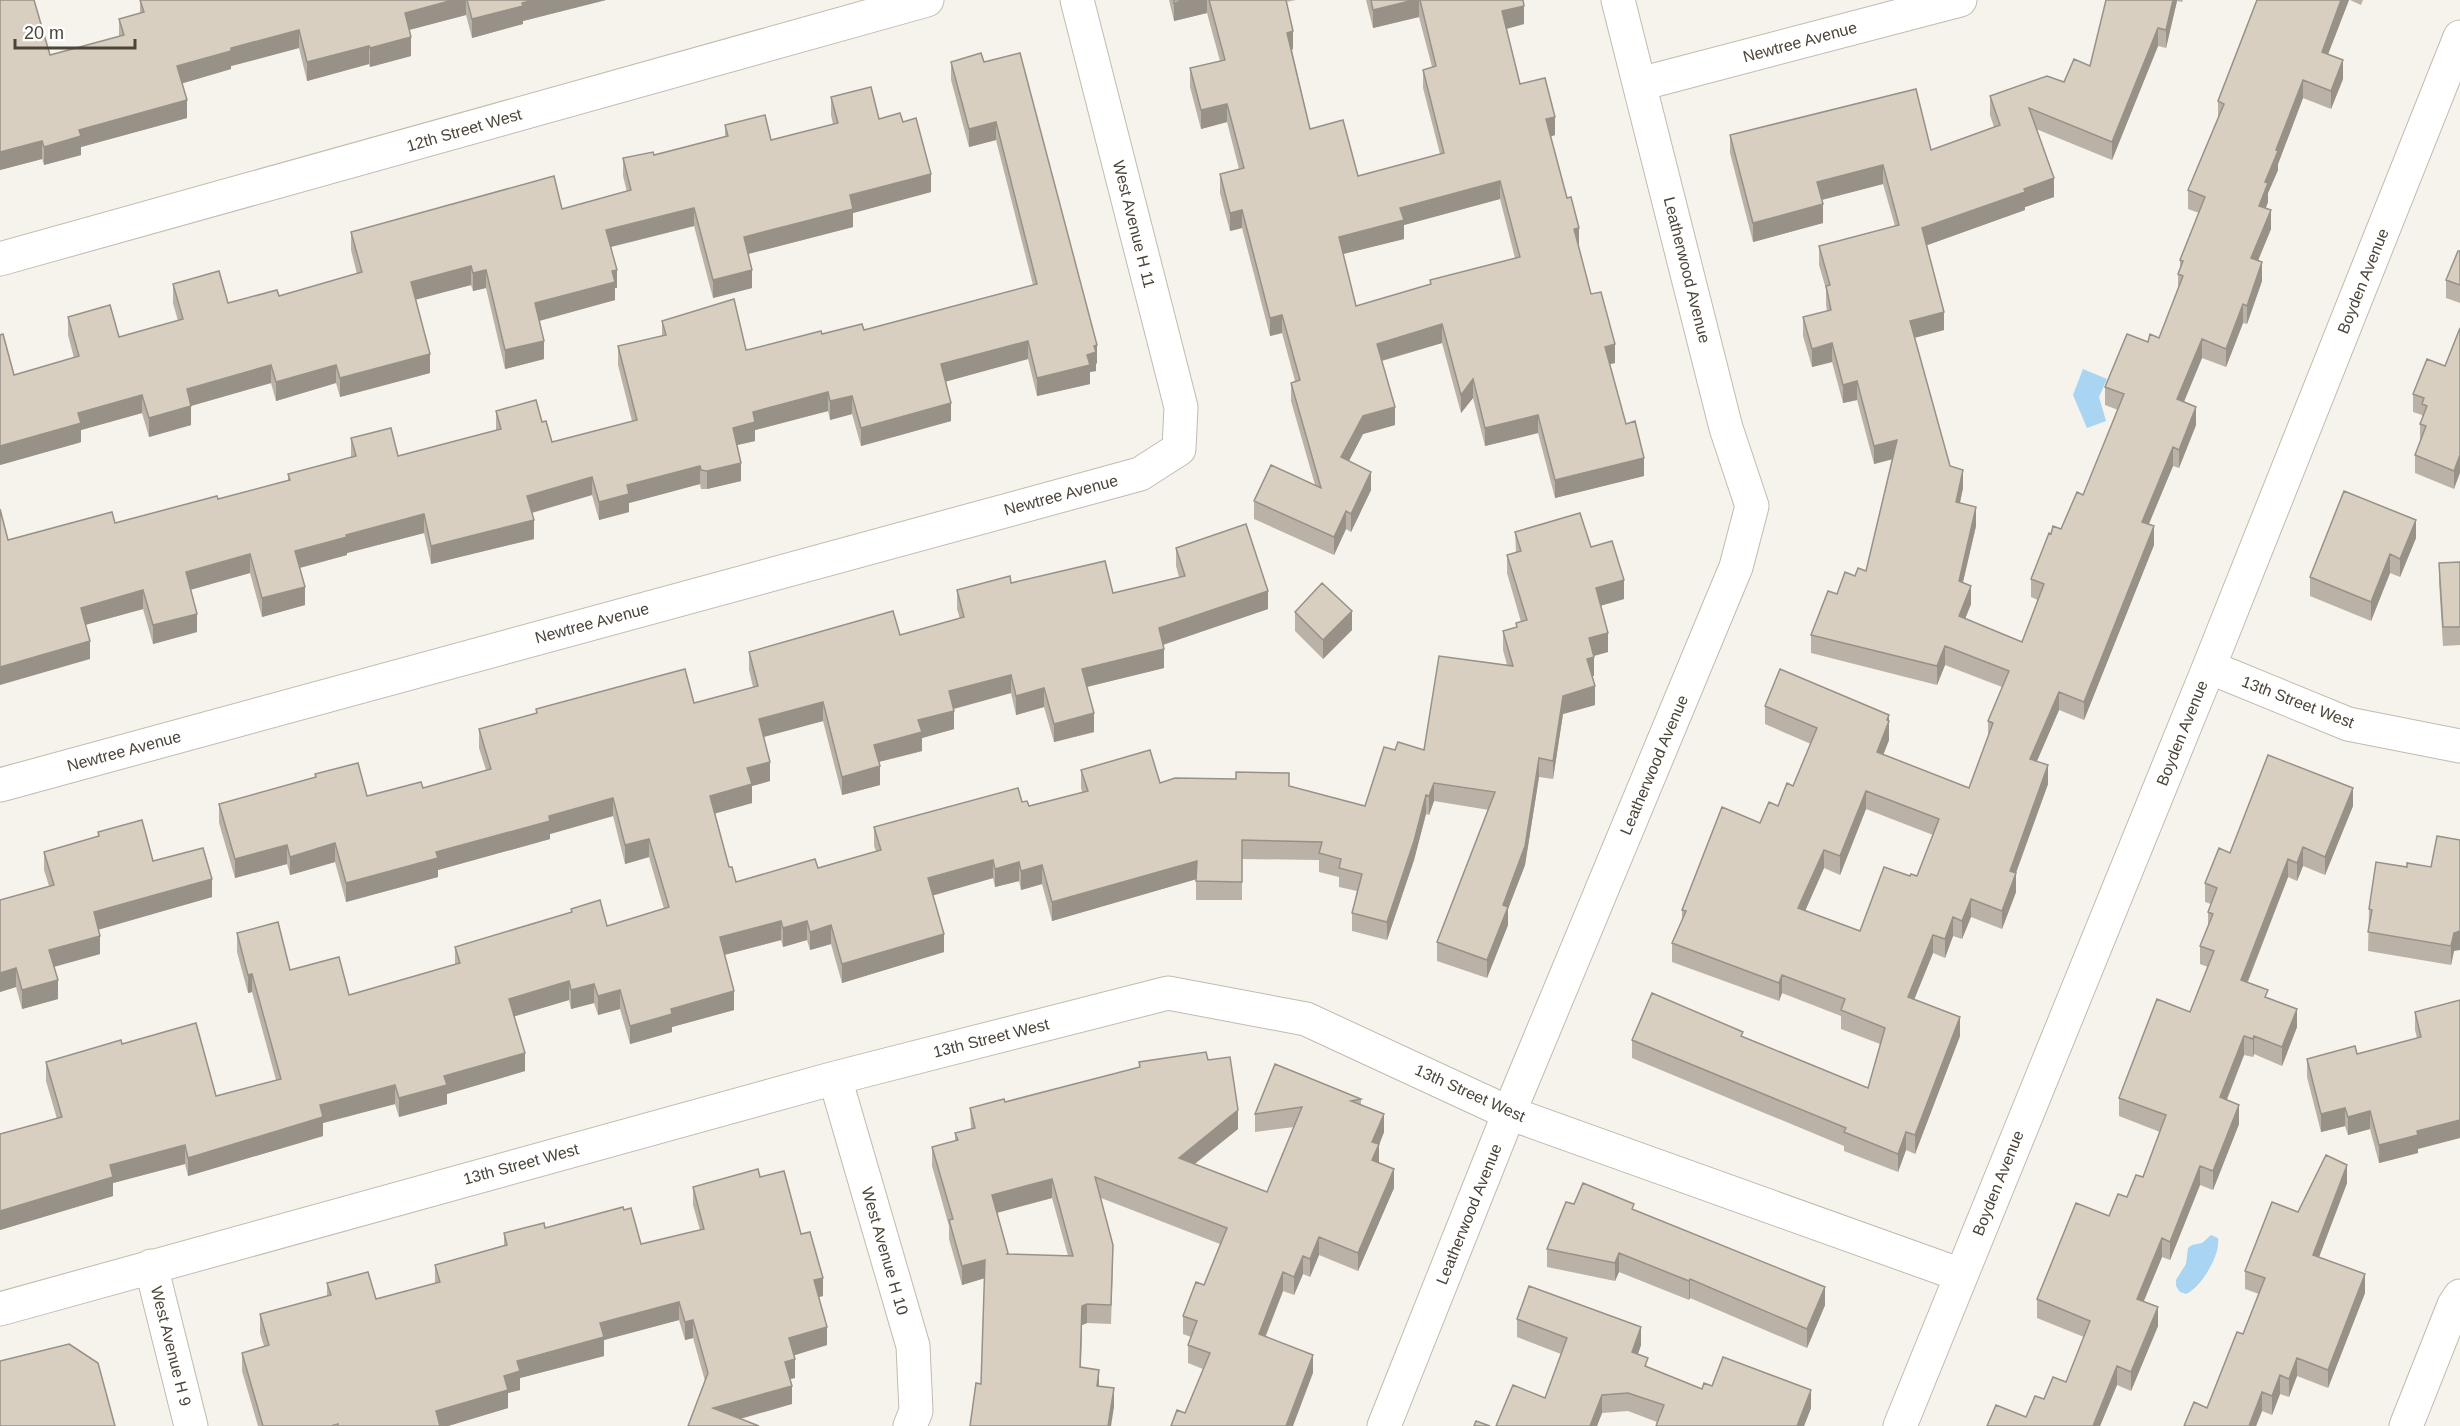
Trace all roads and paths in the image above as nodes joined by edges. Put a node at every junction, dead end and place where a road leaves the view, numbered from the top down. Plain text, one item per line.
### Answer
1 (927, 0) edge
2 (1077, 0) edge
3 (1618, 0) edge
4 (1960, 0) edge
5 (2460, 37) edge
6 (1640, 84) junction
7 (0, 259) edge
8 (1179, 449) joint
9 (2209, 667) junction
10 (2460, 746) edge
11 (0, 785) edge
12 (835, 1078) junction
13 (1509, 1113) junction
14 (151, 1266) junction
15 (1961, 1275) junction
16 (2460, 1296) edge
17 (0, 1310) edge
18 (191, 1426) edge
19 (910, 1426) edge
20 (1384, 1426) edge
21 (1900, 1426) edge
22 (2406, 1426) edge

1 - 7 street, 12th Street West
2 - 8 street, West Avenue H 11
3 - 6 street, Leatherwood Avenue
4 - 6 street, Newtree Avenue
5 - 9 street, Boyden Avenue
6 - 13 street, Leatherwood Avenue
8 - 11 street, Newtree Avenue
9 - 10 street, 13th Street West
9 - 15 street, Boyden Avenue
12 - 13 street, 13th Street West
12 - 14 street, 13th Street West
12 - 19 street, West Avenue H 10
13 - 15 street, 13th Street West
13 - 20 street, Leatherwood Avenue
14 - 17 street, 13th Street West
14 - 18 street, West Avenue H 9
15 - 21 street, Boyden Avenue
16 - 22 street

